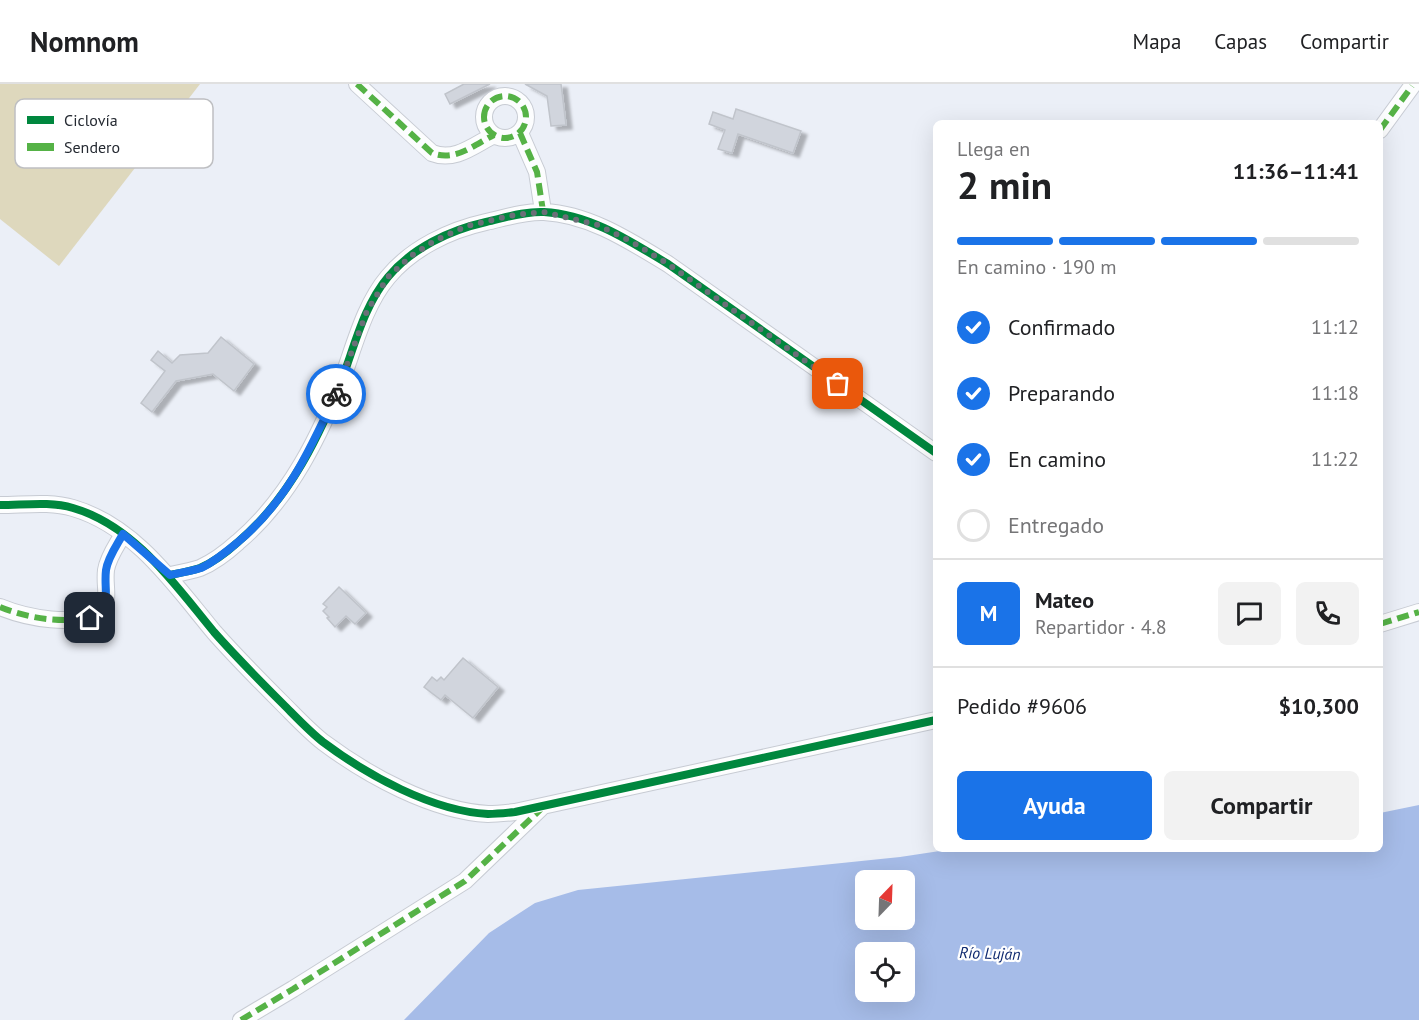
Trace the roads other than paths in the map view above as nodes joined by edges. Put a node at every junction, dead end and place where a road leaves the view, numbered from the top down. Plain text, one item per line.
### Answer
1 (357, 84) edge
2 (1413, 87) edge
3 (1383, 126) edge
4 (520, 133) junction
5 (494, 135) junction
6 (543, 212) junction
7 (933, 451) edge
8 (0, 505) edge
9 (123, 534) junction
10 (170, 575) junction
11 (0, 607) edge
12 (1419, 612) edge
13 (1383, 623) edge
14 (933, 721) edge
15 (543, 807) junction
16 (241, 1020) edge

1 - 5 street
2 - 3 street
4 - 5 street
4 - 5 street
4 - 6 street
6 - 7 street
6 - 10 street
8 - 9 street
9 - 10 street
9 - 11 street
10 - 15 street
12 - 13 street
14 - 15 street
15 - 16 street

